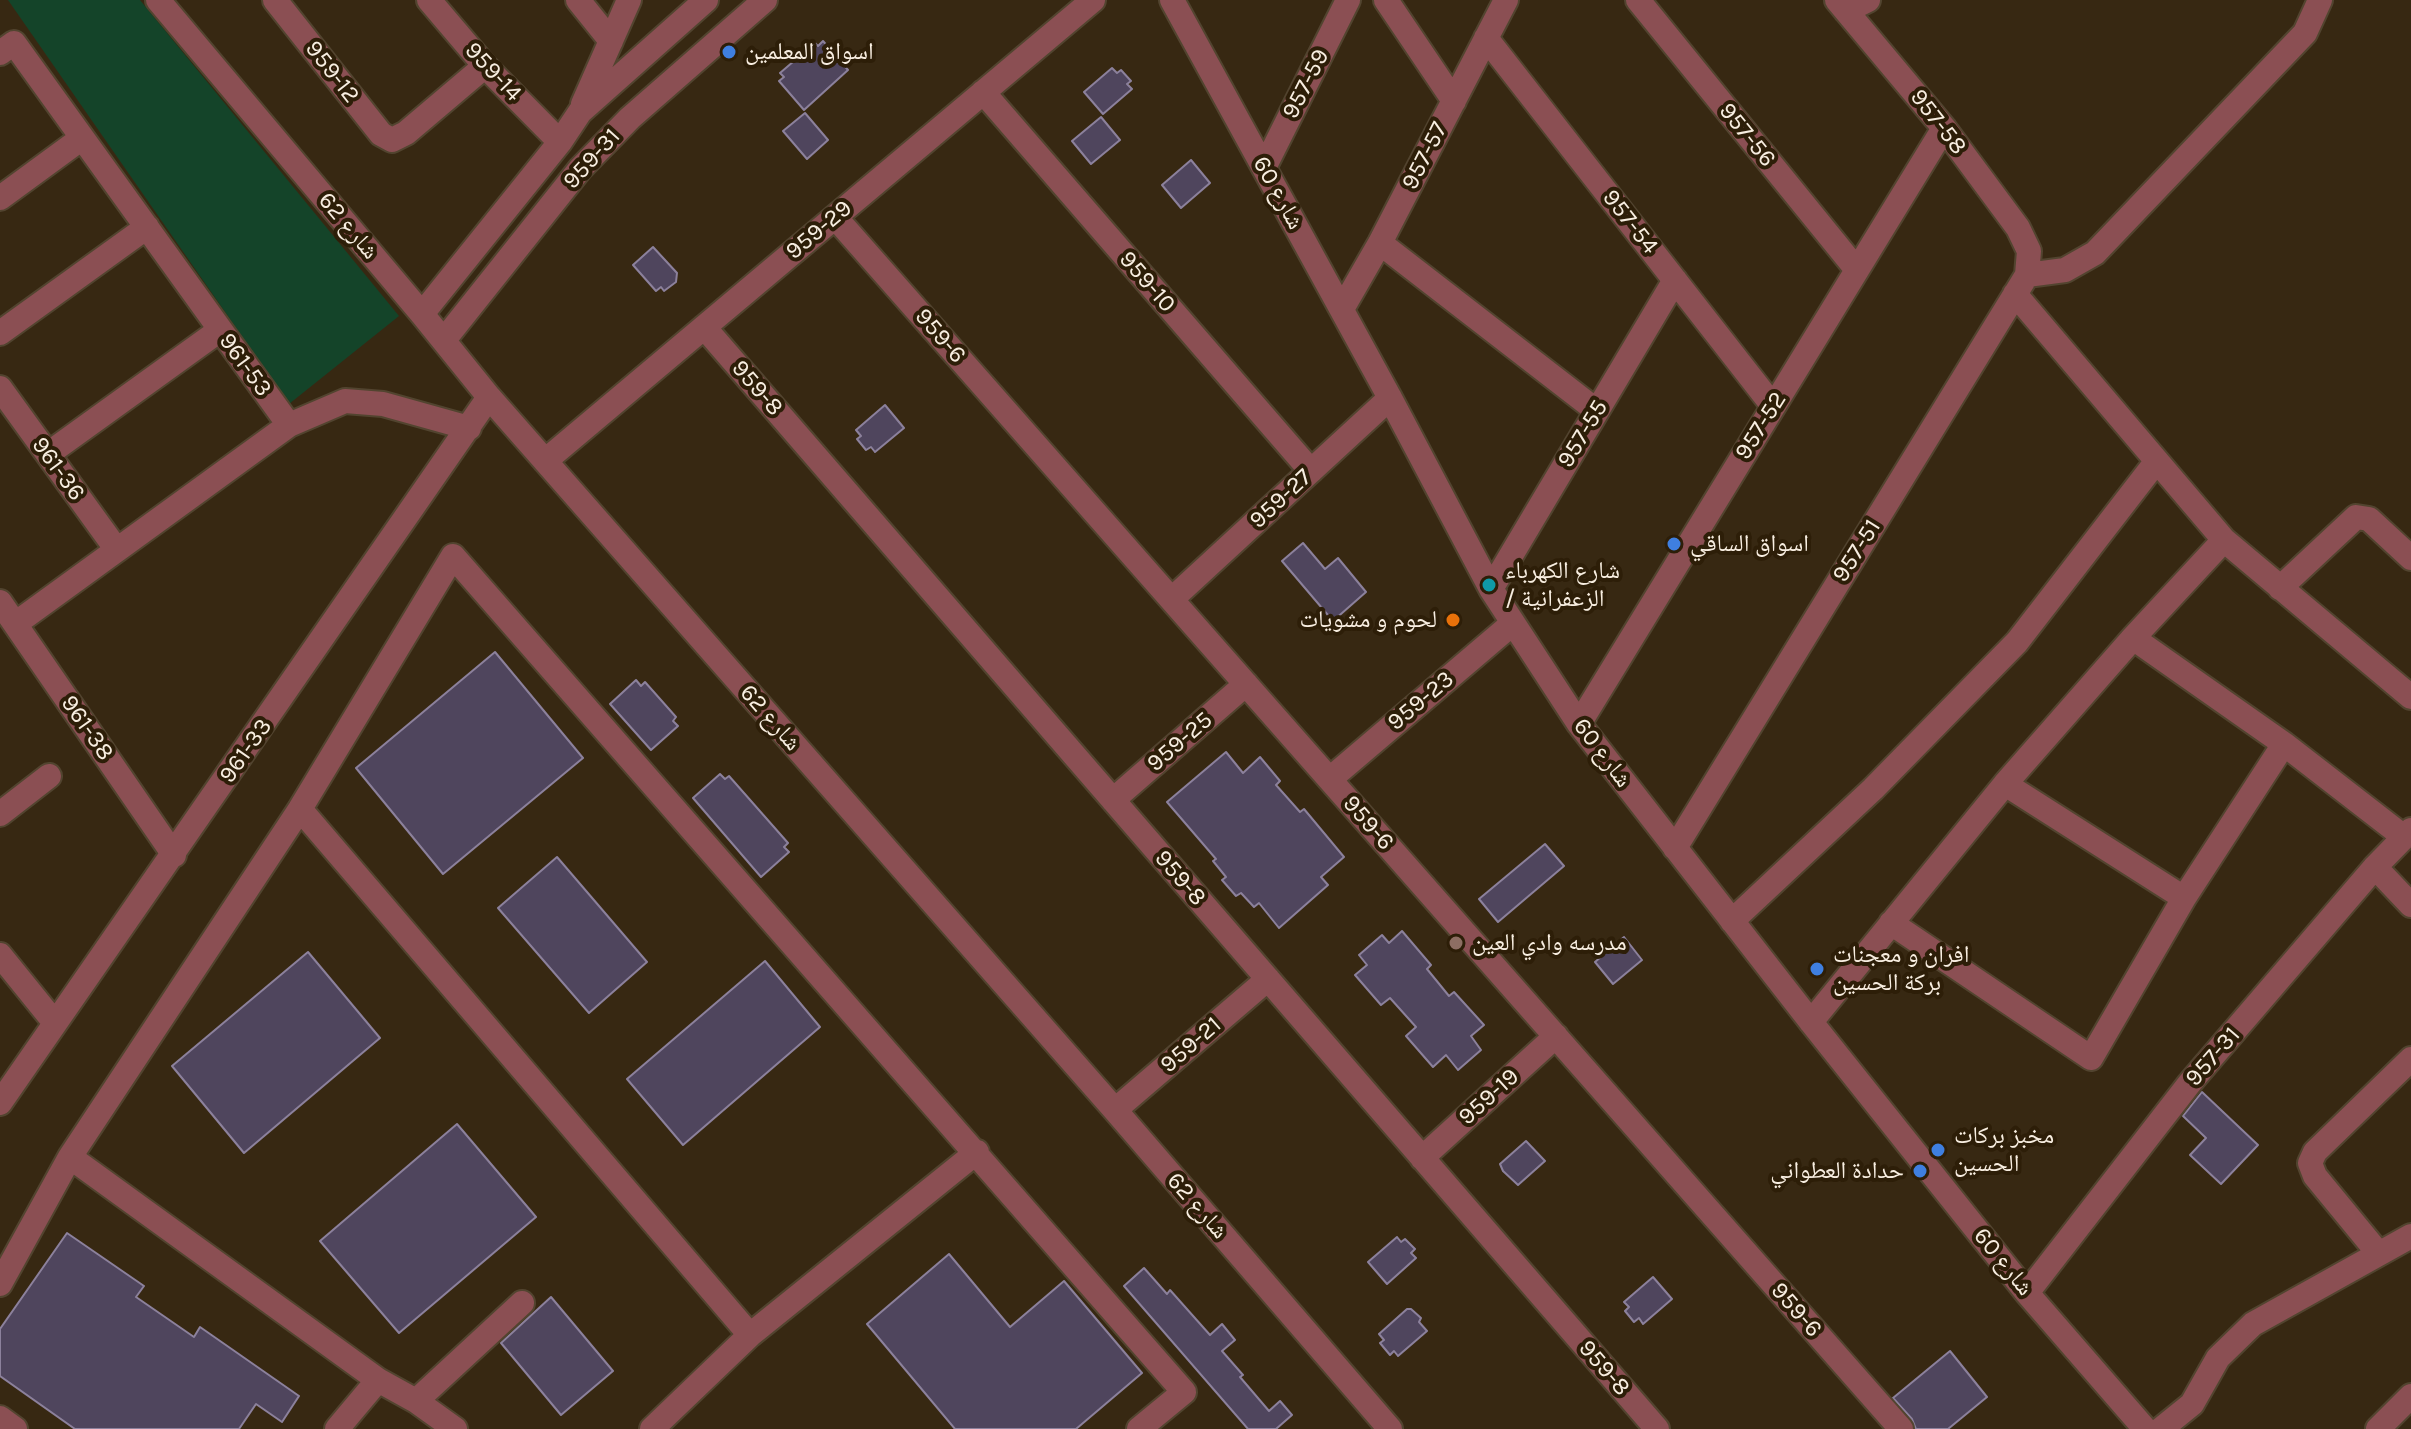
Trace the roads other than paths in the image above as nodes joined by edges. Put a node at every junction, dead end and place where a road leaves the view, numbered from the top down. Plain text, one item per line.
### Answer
1 (158, 0) edge
2 (275, 0) edge
3 (429, 0) edge
4 (578, 0) edge
5 (629, 0) edge
6 (706, 0) edge
7 (765, 0) edge
8 (1093, 0) edge
9 (1348, 0) edge
10 (1386, 0) edge
11 (1506, 0) edge
12 (1638, 0) edge
13 (2320, 0) edge
14 (1178, 4) edge
15 (1850, 4) edge
16 (1486, 38) junction
17 (5, 40) edge
18 (611, 41) junction
19 (485, 66) junction
20 (983, 92) junction
21 (1454, 101) junction
22 (580, 112) junction
23 (1944, 128) junction
24 (82, 138) junction
25 (560, 142) junction
26 (1264, 168) junction
27 (0, 198) edge
28 (835, 217) junction
29 (147, 227) junction
30 (1380, 243) junction
31 (1857, 270) junction
32 (2024, 273) junction
33 (1675, 280) junction
34 (1342, 309) junction
35 (422, 314) junction
36 (704, 327) junction
37 (220, 330) junction
38 (0, 333) edge
39 (444, 340) junction
40 (0, 388) edge
41 (489, 397) junction
42 (1390, 398) junction
43 (1773, 406) junction
44 (1597, 411) junction
45 (289, 425) junction
46 (469, 428) junction
47 (48, 454) junction
48 (545, 461) junction
49 (2156, 462) junction
50 (1311, 471) junction
51 (2224, 540) junction
52 (117, 550) junction
53 (2411, 558) edge
54 (2280, 588) junction
55 (1491, 589) junction
56 (1172, 599) junction
57 (0, 602) edge
58 (15, 624) junction
59 (1512, 624) junction
60 (2133, 638) junction
61 (1246, 684) junction
62 (2411, 697) edge
63 (1579, 724) junction
64 (2284, 744) junction
65 (49, 776) dead end
66 (1330, 779) junction
67 (2005, 784) junction
68 (1113, 800) junction
69 (300, 809) junction
70 (0, 814) edge
71 (2407, 833) edge
72 (1675, 848) junction
73 (174, 855) junction
74 (2375, 867) junction
75 (2184, 898) junction
76 (2411, 905) edge
77 (1732, 921) junction
78 (1891, 923) junction
79 (0, 955) edge
80 (1268, 979) junction
81 (1811, 1022) junction
82 (55, 1023) junction
83 (1556, 1036) junction
84 (2411, 1059) edge
85 (0, 1103) edge
86 (1115, 1110) junction
87 (977, 1152) junction
88 (70, 1157) junction
89 (1422, 1158) junction
90 (2411, 1236) edge
91 (2379, 1254) junction
92 (0, 1284) edge
93 (2027, 1293) junction
94 (522, 1303) dead end
95 (750, 1335) junction
96 (378, 1380) junction
97 (416, 1401) junction
98 (2407, 1406) edge
99 (0, 1418) edge
100 (657, 1427) edge
101 (15, 1429) edge
102 (337, 1429) edge
103 (455, 1429) edge
104 (1139, 1429) edge
105 (1390, 1429) edge
106 (1657, 1429) edge
107 (1901, 1429) edge
108 (2145, 1429) edge
109 (2161, 1429) edge
110 (2378, 1429) edge

1 - 35 street, شارع 62
2 - 19 street, 959-12
3 - 19 street, 959-14
4 - 18 street
5 - 18 street
6 - 22 street, 959-31
7 - 39 street, 959-31
8 - 20 street, 959-29
9 - 26 street, 957-59
10 - 21 street
11 - 16 street, 957-57
12 - 31 street, 957-56
13 - 32 street
14 - 26 street, شارع 60
15 - 23 street, 957-58
16 - 21 street, 957-57
16 - 33 street, 957-54
17 - 24 street, 961-53
18 - 22 street
19 - 25 street, 959-14
20 - 28 street, 959-29
20 - 50 street, 959-10
21 - 30 street, 957-57
22 - 25 street, 959-31
23 - 31 street, 957-52
23 - 32 street, 957-58
24 - 27 street
24 - 29 street, 961-53
25 - 35 street, 959-31
26 - 34 street, شارع 60
28 - 36 street, 959-29
28 - 56 street, 959-6
29 - 37 street, 961-53
29 - 38 street
30 - 34 street, 957-57
30 - 44 street
31 - 43 street, 957-52
32 - 49 street, 957-58
32 - 72 street, 957-51
33 - 43 street, 957-54
33 - 44 street, 957-55
34 - 42 street, شارع 60
35 - 39 street, شارع 62
36 - 48 street, 959-29
36 - 68 street, 959-8
37 - 45 street, 961-53
37 - 47 street
39 - 41 street, شارع 62
40 - 47 street, 961-36
41 - 46 street, 961-33
41 - 48 street, شارع 62
42 - 50 street, 959-27
42 - 55 street, شارع 60
43 - 63 street, 957-52
44 - 55 street, 957-55
45 - 46 street
45 - 52 street
46 - 73 street, 961-33
47 - 52 street, 961-36
48 - 86 street, شارع 62
49 - 51 street, 957-58
49 - 77 street
50 - 56 street, 959-27
51 - 54 street, 957-58
51 - 60 street
52 - 58 street
53 - 54 street
54 - 62 street, 957-58
55 - 59 street, شارع 60
56 - 61 street, 959-6
57 - 58 street, 961-38
58 - 73 street, 961-38
59 - 63 street, شارع 60
59 - 66 street, 959-23
60 - 64 street
60 - 67 street
61 - 66 street, 959-6
61 - 68 street, 959-25
63 - 72 street, شارع 60
64 - 71 street
64 - 75 street
65 - 70 street
66 - 83 street, 959-6
67 - 75 street
67 - 78 street
68 - 80 street, 959-8
69 - 87 street
69 - 88 street
69 - 95 street
71 - 74 street, 957-31
72 - 77 street, شارع 60
73 - 82 street, 961-33
74 - 76 street
74 - 93 street, 957-31
75 - 78 street
77 - 81 street, شارع 60
78 - 81 street
79 - 82 street
80 - 86 street, 959-21
80 - 89 street, 959-8
81 - 93 street, شارع 60
82 - 85 street, 961-33
83 - 89 street, 959-19
83 - 107 street, 959-6
84 - 91 street
86 - 105 street, شارع 62
87 - 95 street
87 - 104 street
88 - 92 street
88 - 96 street
89 - 106 street, 959-8
90 - 91 street
91 - 109 street
93 - 108 street, شارع 60
94 - 97 street
95 - 100 street
96 - 97 street
96 - 102 street
97 - 103 street
98 - 110 street
99 - 101 street

